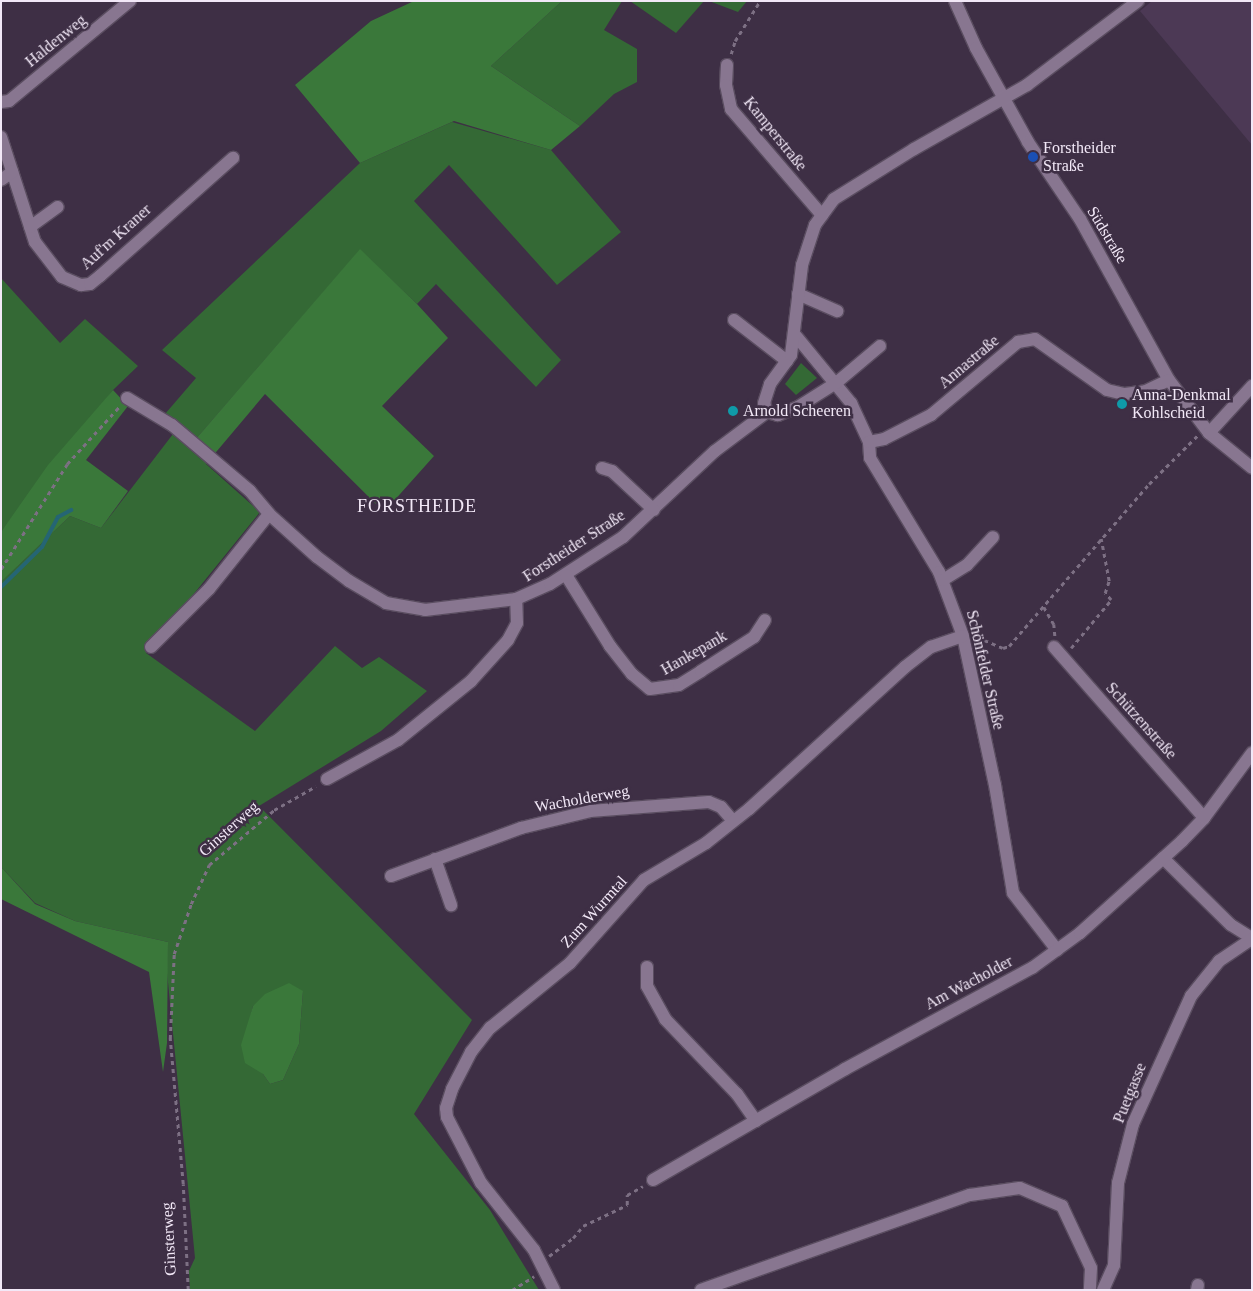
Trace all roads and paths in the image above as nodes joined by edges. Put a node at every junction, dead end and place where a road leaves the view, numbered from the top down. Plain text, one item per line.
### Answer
1 (130, 1) edge
2 (760, 1) edge
3 (955, 1) edge
4 (1138, 1) edge
5 (727, 65) joint
6 (1005, 97) junction
7 (1, 102) edge
8 (1, 137) edge
9 (233, 158) dead end
10 (12, 172) junction
11 (1, 180) edge
12 (58, 207) dead end
13 (822, 214) junction
14 (30, 227) junction
15 (798, 294) junction
16 (837, 311) dead end
17 (734, 320) dead end
18 (796, 336) junction
19 (880, 346) dead end
20 (787, 361) junction
21 (1169, 380) junction
22 (836, 383) junction
23 (1252, 386) edge
24 (128, 398) joint
25 (767, 412) junction
26 (1209, 433) junction
27 (869, 442) junction
28 (602, 468) dead end
29 (1252, 468) edge
30 (654, 510) junction
31 (269, 514) junction
32 (993, 537) dead end
33 (1101, 539) junction
34 (1, 569) edge
35 (566, 574) junction
36 (943, 580) junction
37 (516, 599) junction
38 (1044, 607) junction
39 (765, 620) dead end
40 (963, 636) junction
41 (151, 647) dead end
42 (1060, 654) junction
43 (1252, 753) edge
44 (326, 780) joint
45 (1204, 818) junction
46 (733, 821) junction
47 (1163, 858) junction
48 (435, 860) junction
49 (391, 876) dead end
50 (451, 905) dead end
51 (1252, 938) edge
52 (1057, 950) junction
53 (647, 967) dead end
54 (756, 1121) junction
55 (653, 1180) joint
56 (542, 1266) junction
57 (188, 1290) edge
58 (512, 1290) edge
59 (554, 1290) edge
60 (701, 1290) edge
61 (1090, 1290) edge
62 (1103, 1290) edge

1 - 7 street, Haldenweg
2 - 5 path
3 - 6 street, Südstraße
4 - 6 street
5 - 13 street, Kamperstraße
6 - 13 street
6 - 21 street, Südstraße
8 - 10 street, Auf'm Kraner
9 - 14 street, Auf'm Kraner
10 - 11 street
10 - 14 street, Auf'm Kraner
12 - 14 street
13 - 15 street
15 - 16 street
15 - 18 street
17 - 20 street
18 - 20 street
18 - 22 street, Schönfelder Straße
19 - 22 street
20 - 25 street
21 - 26 street, Südstraße
21 - 27 street, Annastraße
22 - 25 street
22 - 27 street, Schönfelder Straße
23 - 26 street
24 - 31 street, Forstheider Straße
24 - 34 path
25 - 30 street, Forstheider Straße
26 - 29 street, Südstraße
26 - 33 path
27 - 36 street, Schönfelder Straße
28 - 30 street
30 - 35 street, Forstheider Straße
31 - 37 street, Forstheider Straße
31 - 41 street
32 - 36 street
33 - 38 path
33 - 42 path
35 - 37 street, Forstheider Straße
35 - 39 street, Hankepank
36 - 40 street, Schönfelder Straße
37 - 44 street
38 - 40 path
38 - 42 path
40 - 46 street, Zum Wurmtal
40 - 52 street, Schönfelder Straße
42 - 45 street, Schützenstraße
43 - 45 street, Am Wacholder
44 - 57 path, Ginsterweg
45 - 47 street, Am Wacholder
46 - 48 street, Wacholderweg
46 - 56 street, Zum Wurmtal
47 - 51 street, Puetgasse
47 - 52 street, Am Wacholder
48 - 49 street, Wacholderweg
48 - 50 street
51 - 62 street, Puetgasse
52 - 54 street, Am Wacholder
53 - 54 street
54 - 55 street, Am Wacholder
55 - 56 path
56 - 58 path
56 - 59 street, Zum Wurmtal
60 - 61 street

